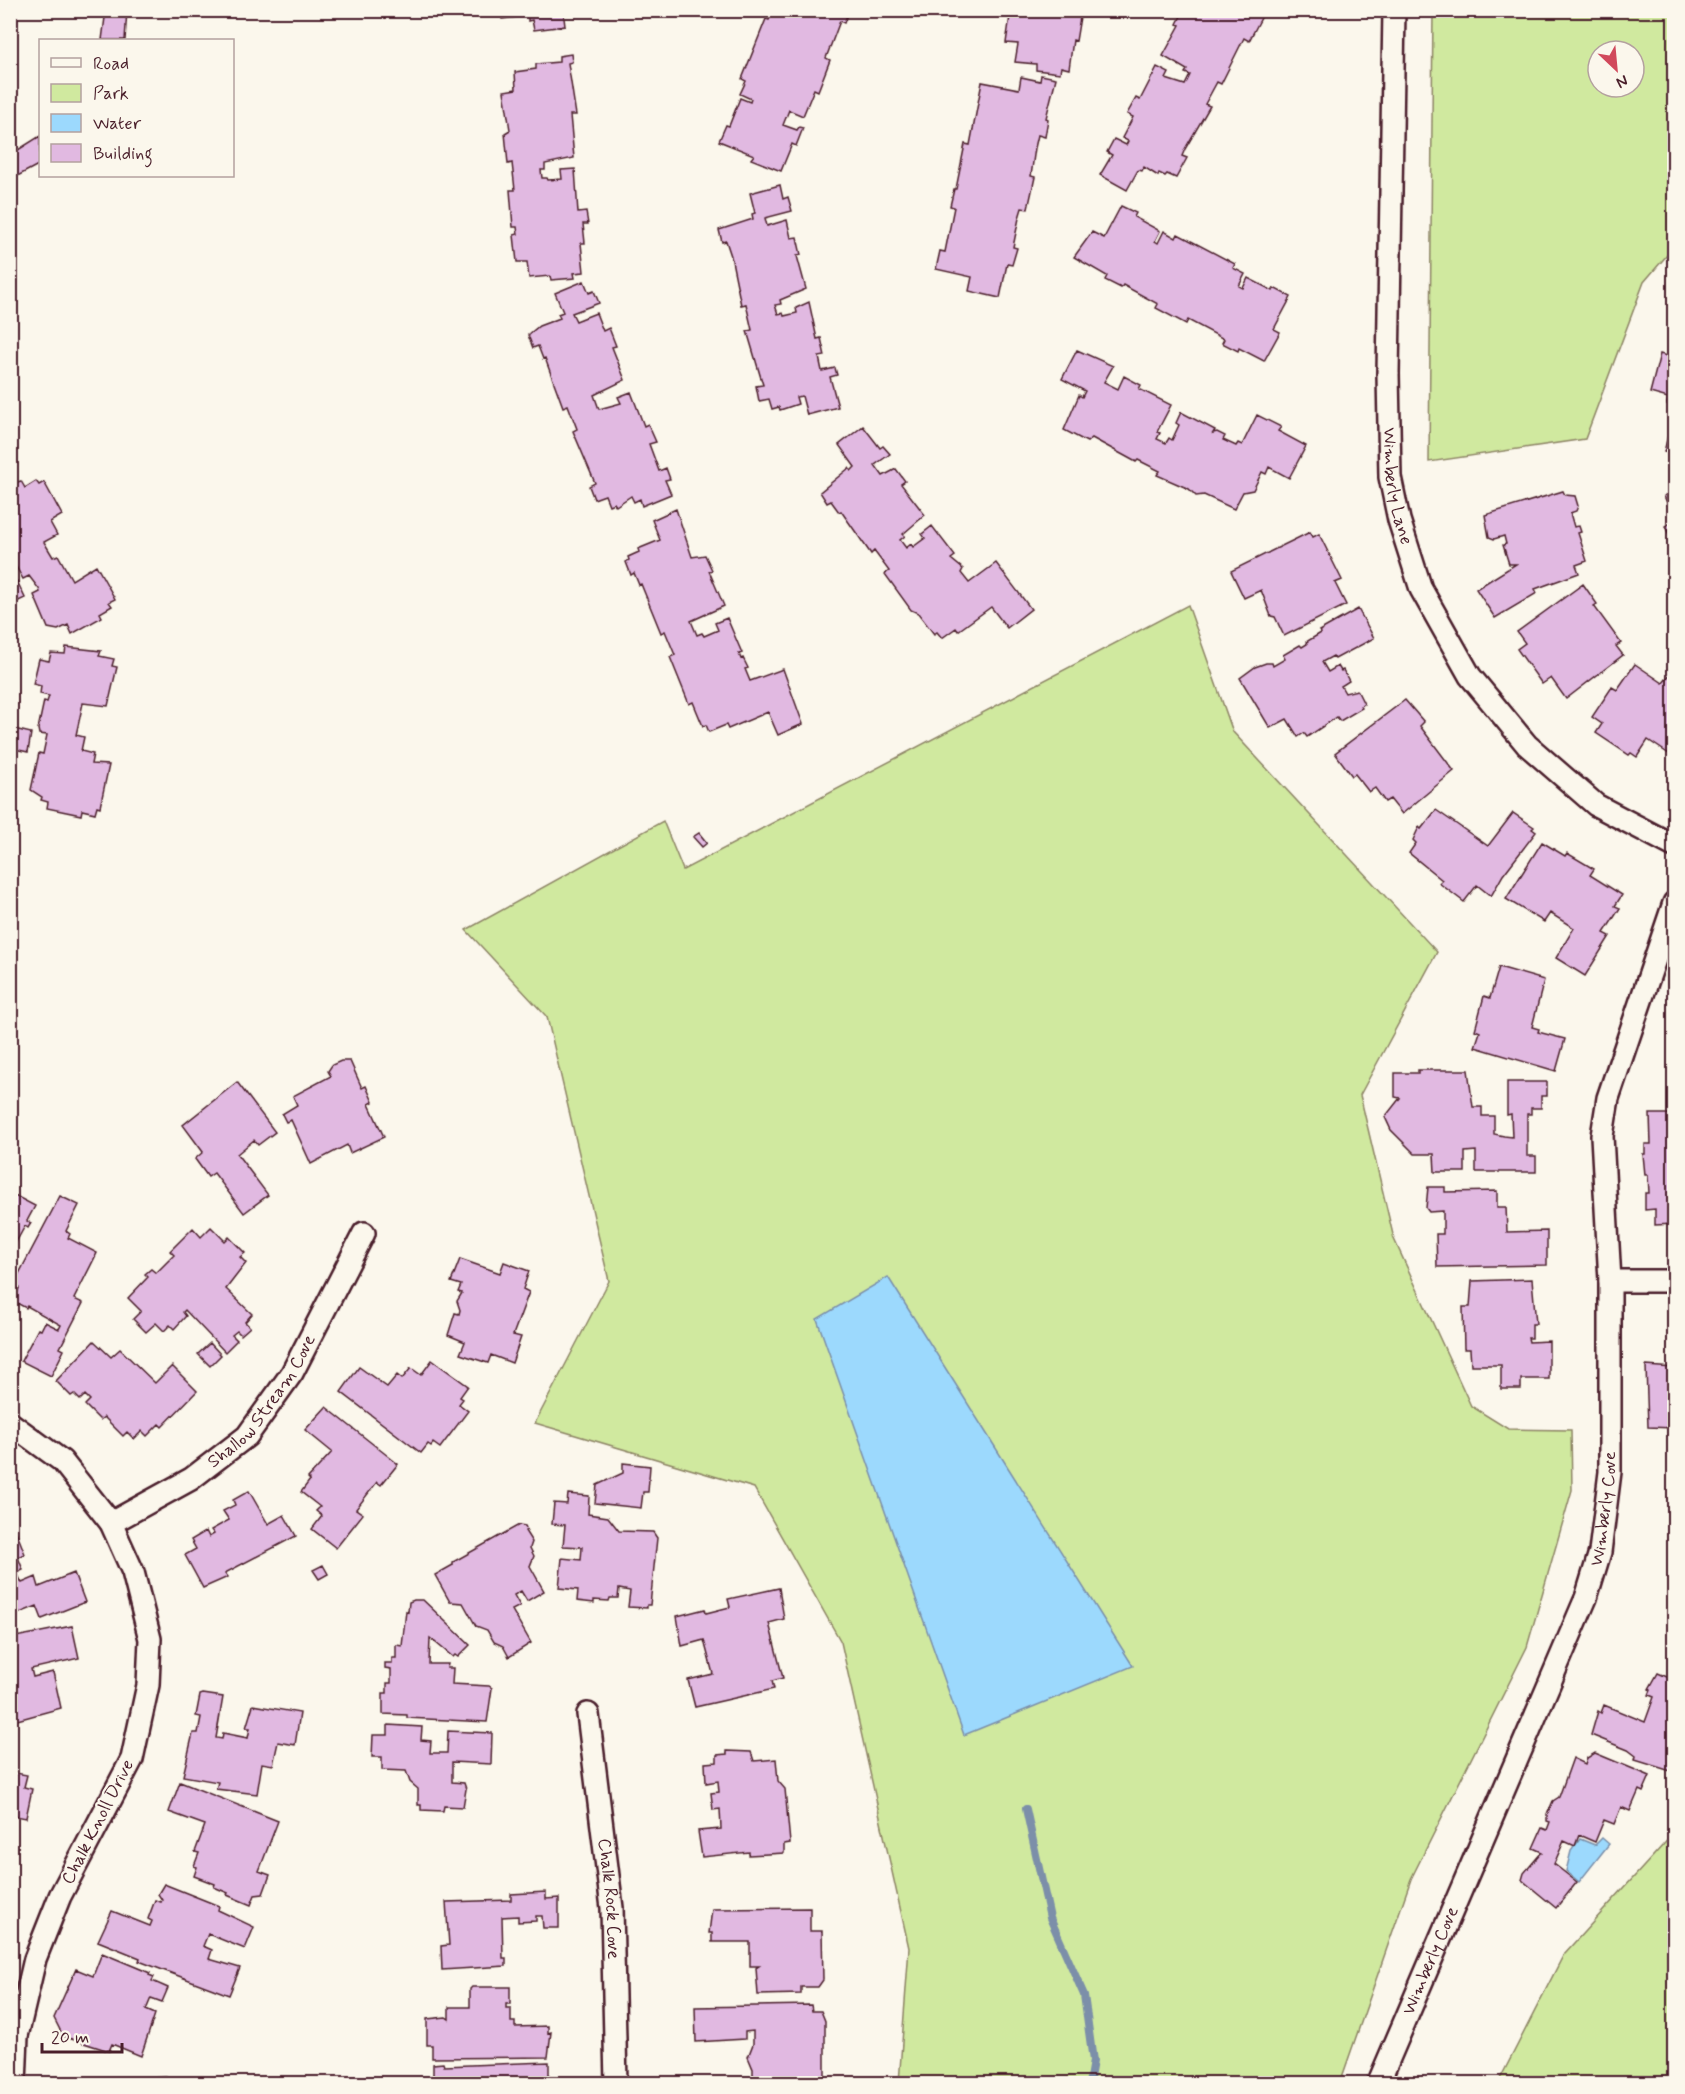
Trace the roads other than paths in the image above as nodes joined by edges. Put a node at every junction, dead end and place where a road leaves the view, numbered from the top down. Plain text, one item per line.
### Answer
1 (1394, 10) edge
2 (1674, 846) edge
3 (1674, 903) edge
4 (364, 1233) dead end
5 (1610, 1281) junction
6 (1674, 1281) edge
7 (10, 1424) edge
8 (111, 1523) junction
9 (588, 1714) dead end
10 (15, 2084) edge
11 (616, 2084) edge
12 (1378, 2084) edge

1 - 2 street, Wimberly Lane
3 - 5 street, Wimberly Cove
4 - 8 street, Shallow Stream Cove
5 - 6 street
5 - 12 street, Wimberly Cove
7 - 8 street, Chalk Knoll Drive
8 - 10 street, Chalk Knoll Drive
9 - 11 street, Chalk Rock Cove

